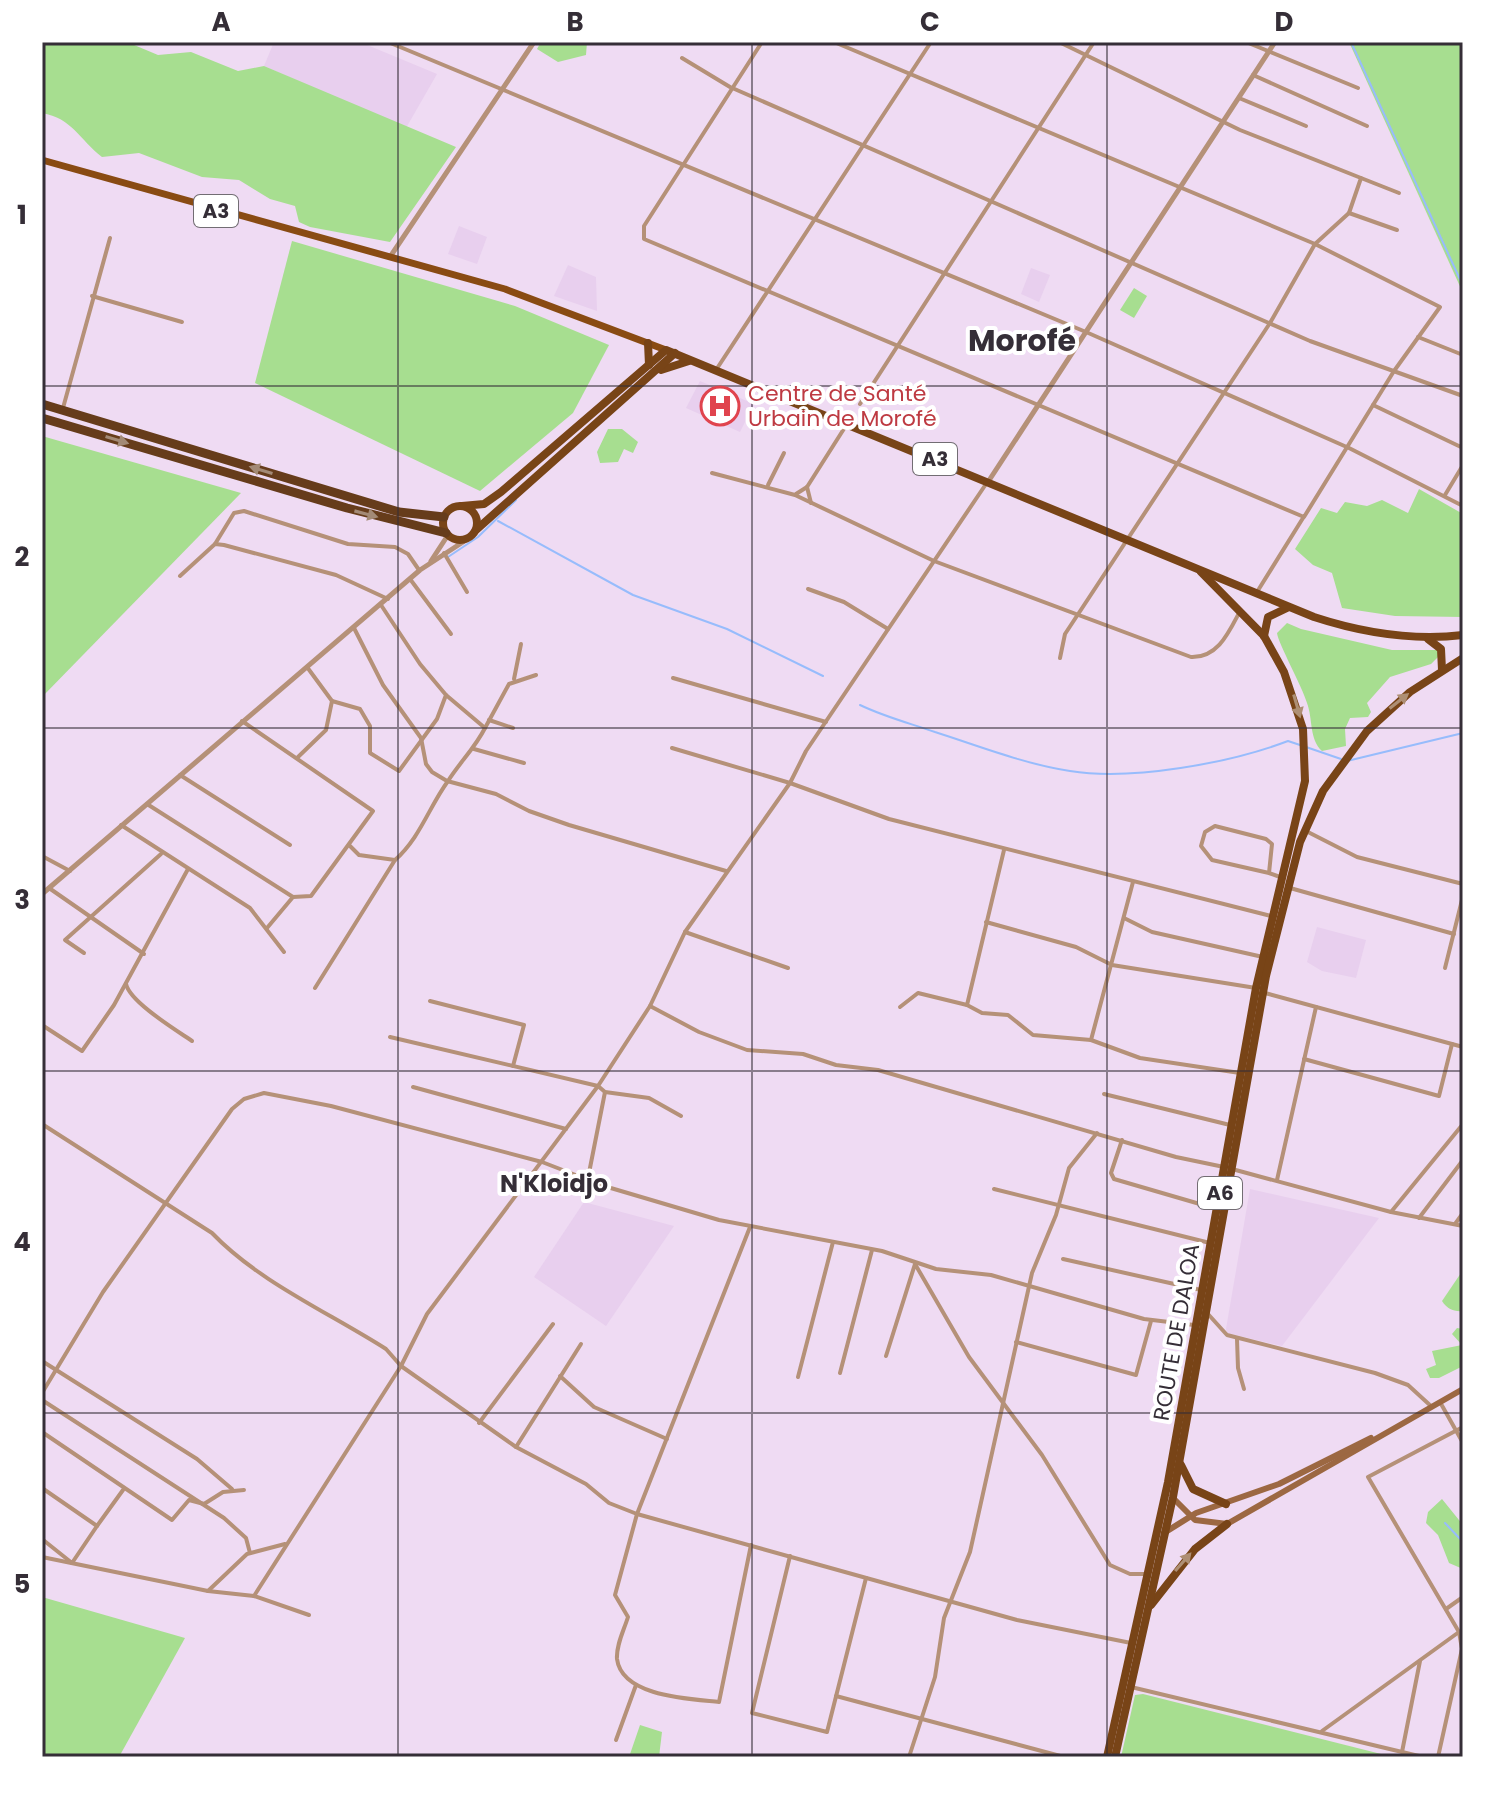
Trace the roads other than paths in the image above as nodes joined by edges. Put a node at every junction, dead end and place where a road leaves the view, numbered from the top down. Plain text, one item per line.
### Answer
1 (388, 42) edge
2 (534, 42) edge
3 (762, 42) edge
4 (834, 42) edge
5 (931, 42) edge
6 (1059, 42) edge
7 (1094, 42) edge
8 (1246, 42) edge
9 (1275, 42) edge
10 (1087, 53) junction
11 (1268, 53) junction
12 (682, 58) dead end
13 (912, 72) junction
14 (1253, 75) junction
15 (730, 87) junction
16 (1358, 88) dead end
17 (502, 89) junction
18 (1239, 98) junction
19 (1222, 122) junction
20 (1306, 126) dead end
21 (1367, 126) dead end
22 (1040, 129) junction
23 (864, 146) junction
24 (42, 160) edge
25 (686, 163) junction
26 (1361, 178) junction
27 (1179, 189) junction
28 (1399, 193) dead end
29 (993, 202) junction
30 (1349, 213) junction
31 (816, 220) junction
32 (1397, 230) dead end
33 (110, 238) dead end
34 (1315, 244) junction
35 (390, 257) junction
36 (1131, 263) junction
37 (946, 273) junction
38 (768, 291) junction
39 (92, 296) junction
40 (182, 322) dead end
41 (1270, 323) junction
42 (1086, 332) junction
43 (1418, 337) junction
44 (648, 343) junction
45 (898, 346) junction
46 (670, 352) junction
47 (1463, 355) edge
48 (692, 360) junction
49 (652, 370) junction
50 (716, 370) junction
51 (1394, 371) junction
52 (1222, 393) junction
53 (1463, 396) edge
54 (42, 404) edge
55 (860, 404) dead end
56 (1038, 405) junction
57 (1373, 405) junction
58 (63, 410) junction
59 (42, 418) edge
60 (848, 422) junction
61 (1349, 448) junction
62 (1463, 448) edge
63 (784, 453) dead end
64 (1175, 465) junction
65 (1463, 465) edge
66 (712, 473) dead end
67 (988, 482) junction
68 (768, 485) junction
69 (807, 487) junction
70 (795, 495) junction
71 (1445, 495) junction
72 (811, 503) junction
73 (462, 506) junction
74 (1463, 506) edge
75 (444, 517) junction
76 (1304, 517) junction
77 (476, 530) junction
78 (447, 534) junction
79 (466, 540) junction
80 (1129, 540) junction
81 (215, 544) junction
82 (444, 553) junction
83 (431, 561) junction
84 (934, 561) junction
85 (420, 570) junction
86 (1201, 572) junction
87 (180, 576) dead end
88 (410, 579) junction
89 (808, 589) dead end
90 (467, 592) dead end
91 (1256, 594) junction
92 (388, 599) junction
93 (381, 605) junction
94 (1288, 607) junction
95 (1240, 611) junction
96 (1078, 618) junction
97 (354, 628) junction
98 (888, 629) junction
99 (451, 634) dead end
100 (1463, 635) edge
101 (1264, 636) junction
102 (1427, 638) junction
103 (521, 644) dead end
104 (1060, 658) dead end
105 (1463, 658) edge
106 (307, 667) junction
107 (1441, 671) junction
108 (536, 675) dead end
109 (673, 678) dead end
110 (513, 681) junction
111 (446, 695) junction
112 (332, 701) junction
113 (489, 720) junction
114 (242, 721) junction
115 (826, 722) junction
116 (485, 728) junction
117 (513, 728) dead end
118 (421, 738) junction
119 (672, 748) dead end
120 (474, 749) junction
121 (298, 757) junction
122 (524, 763) dead end
123 (180, 775) junction
124 (447, 781) junction
125 (790, 783) junction
126 (147, 804) junction
127 (121, 825) junction
128 (1300, 829) junction
129 (290, 845) dead end
130 (350, 846) junction
131 (1004, 850) junction
132 (161, 854) junction
133 (42, 856) edge
134 (395, 860) junction
135 (188, 869) junction
136 (70, 871) junction
137 (726, 871) junction
138 (1269, 873) junction
139 (1283, 878) junction
140 (1133, 882) junction
141 (1463, 884) edge
142 (1288, 887) junction
143 (49, 888) junction
144 (42, 894) edge
145 (1463, 896) edge
146 (293, 897) junction
147 (87, 917) junction
148 (1273, 917) junction
149 (1124, 918) junction
150 (986, 922) junction
151 (267, 928) junction
152 (685, 932) junction
153 (1454, 934) junction
154 (284, 952) dead end
155 (84, 953) dead end
156 (144, 954) junction
157 (1263, 957) junction
158 (1112, 965) junction
159 (788, 968) dead end
160 (1445, 968) dead end
161 (125, 982) junction
162 (315, 988) dead end
163 (1259, 990) junction
164 (430, 1001) dead end
165 (967, 1005) junction
166 (650, 1006) junction
167 (900, 1007) dead end
168 (1316, 1007) junction
169 (42, 1025) edge
170 (390, 1037) dead end
171 (1091, 1040) junction
172 (192, 1041) dead end
173 (1452, 1044) junction
174 (1463, 1047) edge
175 (1304, 1059) junction
176 (513, 1066) junction
177 (1241, 1073) junction
178 (598, 1086) junction
179 (413, 1087) dead end
180 (605, 1092) junction
181 (1104, 1094) dead end
182 (681, 1116) dead end
183 (42, 1124) edge
184 (1463, 1124) edge
185 (1232, 1126) junction
186 (566, 1129) junction
187 (1097, 1132) junction
188 (1122, 1140) junction
189 (1463, 1160) edge
190 (542, 1162) junction
191 (1228, 1168) junction
192 (588, 1178) junction
193 (1277, 1180) junction
194 (994, 1189) dead end
195 (164, 1204) junction
196 (1059, 1205) junction
197 (1217, 1209) junction
198 (1391, 1212) junction
199 (1463, 1213) edge
200 (1419, 1218) junction
201 (1455, 1224) junction
202 (1463, 1226) edge
203 (750, 1227) junction
204 (833, 1242) junction
205 (1210, 1243) junction
206 (872, 1250) junction
207 (1063, 1259) dead end
208 (915, 1264) junction
209 (1029, 1284) junction
210 (1202, 1290) junction
211 (1207, 1312) junction
212 (1151, 1320) junction
213 (553, 1324) dead end
214 (1196, 1325) junction
215 (1237, 1339) junction
216 (1016, 1342) junction
217 (581, 1344) dead end
218 (886, 1356) dead end
219 (42, 1361) edge
220 (401, 1366) junction
221 (56, 1371) junction
222 (840, 1373) dead end
223 (560, 1376) junction
224 (798, 1377) dead end
225 (1244, 1389) dead end
226 (1463, 1389) edge
227 (42, 1393) edge
228 (42, 1400) edge
229 (1002, 1401) junction
230 (1440, 1402) junction
231 (1432, 1407) junction
232 (479, 1423) junction
233 (1463, 1427) edge
234 (1455, 1430) junction
235 (1390, 1431) junction
236 (42, 1432) edge
237 (667, 1439) junction
238 (1463, 1443) edge
239 (516, 1447) junction
240 (1180, 1456) junction
241 (1168, 1482) junction
242 (42, 1488) edge
243 (123, 1490) junction
244 (233, 1490) junction
245 (244, 1490) dead end
246 (1173, 1497) junction
247 (204, 1504) junction
248 (1226, 1504) junction
249 (637, 1514) junction
250 (1190, 1516) junction
251 (1227, 1524) junction
252 (97, 1526) junction
253 (1166, 1532) junction
254 (42, 1539) edge
255 (1156, 1541) junction
256 (288, 1543) junction
257 (751, 1545) junction
258 (250, 1553) junction
259 (790, 1556) junction
260 (42, 1557) edge
261 (72, 1563) junction
262 (1149, 1574) junction
263 (866, 1578) junction
264 (208, 1591) junction
265 (254, 1596) junction
266 (1463, 1597) edge
267 (949, 1601) junction
268 (1148, 1609) junction
269 (1446, 1609) junction
270 (309, 1615) dead end
271 (1459, 1632) junction
272 (1133, 1643) junction
273 (1463, 1649) edge
274 (1420, 1661) junction
275 (636, 1685) junction
276 (1131, 1687) junction
277 (836, 1696) junction
278 (921, 1721) junction
279 (1320, 1732) junction
280 (616, 1740) dead end
281 (1402, 1752) junction
282 (909, 1757) edge
283 (1064, 1757) edge
284 (1107, 1757) edge
285 (1115, 1757) edge
286 (1423, 1757) edge
287 (1438, 1757) edge

1 - 17 street
2 - 17 street
3 - 15 street
4 - 13 street
5 - 13 street
6 - 10 street
7 - 10 street
8 - 11 street
9 - 11 street
10 - 19 street
10 - 22 street
11 - 14 street
11 - 16 street
12 - 15 street
13 - 22 street
13 - 23 street
14 - 18 street
14 - 21 street
15 - 23 street
15 - 25 street
17 - 25 street
17 - 35 street
18 - 19 street
18 - 20 street
19 - 26 street
19 - 27 street
22 - 27 street
22 - 29 street
23 - 29 street
23 - 31 street
24 - 35 main road, A3
25 - 31 street
25 - 38 street
26 - 28 street
26 - 30 street
27 - 34 street
27 - 36 street
29 - 36 street
29 - 37 street
30 - 32 street
30 - 34 street
31 - 37 street
31 - 38 street
33 - 39 street
34 - 41 street
34 - 43 street
35 - 44 main road, A3
36 - 41 street
36 - 42 street
37 - 42 street
37 - 45 street
38 - 45 street
38 - 50 street
39 - 40 street
39 - 58 street
41 - 51 street
41 - 52 street
42 - 52 street
42 - 56 street
43 - 47 street
43 - 51 street
44 - 46 main road, A3
44 - 49 highway
45 - 55 street
45 - 56 street
46 - 48 highway, A3
46 - 49 highway
48 - 49 highway
48 - 50 highway, A3
49 - 73 highway
49 - 77 highway
50 - 60 highway, A3
51 - 53 street
51 - 57 street
52 - 61 street
52 - 64 street
54 - 58 highway
56 - 64 street
56 - 67 street
57 - 61 street
57 - 62 street
75 -> 58 highway
59 -> 78 highway
60 - 67 highway, A3
60 - 69 street
61 - 71 street
61 - 76 street
63 - 68 street
64 - 76 street
64 - 80 street
65 - 71 street
66 - 68 street
67 - 80 highway, A3
67 - 84 street
68 - 70 street
69 - 70 street
69 - 72 street
70 - 72 street
71 - 74 street
72 - 84 street
73 - 75 highway
73 - 77 highway
75 - 78 highway
76 - 91 street
77 - 79 highway
78 - 79 highway
78 - 83 street
79 - 82 street
80 - 86 highway, A3
80 - 96 street
81 - 85 street
81 - 87 street
81 - 92 street
82 - 83 street
82 - 90 street
83 - 85 street
84 - 96 street
84 - 98 street
85 - 88 street
86 - 91 highway, A3
86 - 95 highway, A6
88 - 92 street
88 - 99 street
89 - 98 street
91 - 94 highway, A3
92 - 93 street
93 - 97 street
93 - 111 street
94 - 101 highway
94 - 102 highway, A3
95 - 96 street
95 - 101 highway, A6
96 - 104 street
97 - 106 street
97 - 118 street
98 - 115 street
100 - 102 highway, A3
101 -> 128 highway, ROUTE DE DALOA / A6
102 - 107 highway
103 - 110 street
105 - 107 highway, A6
106 - 112 street
106 - 114 street
128 -> 107 highway, A6
108 - 110 street
109 - 115 street
110 - 113 street
111 - 116 street
111 - 118 street
112 - 118 street
112 - 121 street
113 - 116 street
113 - 117 street
114 - 121 street
114 - 123 street
115 - 125 street
116 - 120 street
118 - 124 street
119 - 125 street
120 - 122 street
120 - 124 street
121 - 130 street
123 - 126 street
123 - 129 street
124 - 134 street
124 - 137 street
125 - 131 street
125 - 137 street
126 - 127 street
126 - 146 street
127 - 132 street
127 - 136 street
128 - 139 highway, ROUTE DE DALOA / A6
128 - 141 street
128 - 142 highway, ROUTE DE DALOA / A6
130 - 134 street
130 - 146 street
131 - 140 street
131 - 150 street
132 - 135 street
132 - 147 street
133 - 136 street
134 - 162 street
135 - 151 street
135 - 156 street
136 - 143 street
137 - 152 street
138 - 138 street
138 - 139 street
139 - 148 highway, ROUTE DE DALOA / A6
140 - 148 street
140 - 149 street
142 - 153 street
142 - 163 highway, ROUTE DE DALOA / A6
143 - 144 street
143 - 147 street
145 - 153 street
146 - 151 street
147 - 155 street
147 - 156 street
148 - 157 highway, ROUTE DE DALOA / A6
149 - 157 street
149 - 158 street
150 - 158 street
150 - 165 street
151 - 154 street
152 - 159 street
152 - 166 street
153 - 160 street
156 - 161 street
157 - 163 highway, ROUTE DE DALOA / A6
158 - 163 street
158 - 171 street
161 - 169 street
161 - 172 street
163 - 168 street
163 - 177 highway, ROUTE DE DALOA / A6
163 - 191 highway, ROUTE DE DALOA / A6
164 - 176 street
165 - 167 street
165 - 171 street
166 - 178 street
166 - 187 street
168 - 173 street
168 - 175 street
170 - 176 street
171 - 177 street
173 - 174 street
173 - 175 street
175 - 193 street
176 - 178 street
177 - 185 highway, ROUTE DE DALOA / A6
178 - 180 street
178 - 186 street
179 - 186 street
180 - 182 street
180 - 192 street
181 - 185 street
183 - 195 street
184 - 198 street
185 - 191 highway, ROUTE DE DALOA / A6
186 - 190 street
187 - 188 street
187 - 196 street
188 - 191 street
188 - 197 street
189 - 200 street
190 - 192 street
190 - 195 street
190 - 220 street
191 - 193 street
191 - 197 highway, ROUTE DE DALOA / A6
191 - 211 highway, ROUTE DE DALOA / A6
192 - 203 street
193 - 198 street
194 - 196 street
195 - 220 street
195 - 221 street
196 - 205 street
196 - 209 street
197 - 205 highway, ROUTE DE DALOA / A6
198 - 200 street
199 - 201 street
200 - 201 street
201 - 202 street
203 - 204 street
203 - 237 street
204 - 206 street
204 - 224 street
205 - 210 highway, ROUTE DE DALOA / A6
206 - 208 street
206 - 222 street
207 - 210 street
208 - 209 street
208 - 218 street
208 - 229 street
209 - 212 street
209 - 216 street
210 - 214 highway, ROUTE DE DALOA / A6
211 - 215 street
211 - 240 highway, ROUTE DE DALOA / A6
212 - 214 street
212 - 216 street
213 - 232 street
214 - 241 highway, ROUTE DE DALOA / A6
215 - 225 street
215 - 231 street
216 - 229 street
217 - 223 street
219 - 221 street
220 - 232 street
220 - 256 street
221 - 227 street
221 - 244 street
223 - 237 street
223 - 239 street
226 - 230 main road
228 - 247 street
229 - 262 street
229 - 267 street
230 - 231 main road
230 - 234 street
231 - 235 main road
232 - 239 street
233 - 234 street
234 - 238 street
234 - 269 street
235 - 248 main road
235 - 251 main road
236 - 243 street
237 - 249 street
239 - 249 street
240 - 246 highway, ROUTE DE DALOA / A6
240 - 248 highway
241 - 246 main road
241 - 255 highway, ROUTE DE DALOA / A6
242 - 252 street
243 - 247 street
243 - 252 street
244 - 245 street
244 - 247 street
246 - 250 main road
246 - 253 highway, ROUTE DE DALOA / A6
247 - 258 street
248 - 250 main road
249 - 257 street
249 - 275 street
250 - 251 main road
250 - 253 main road
268 -> 251 highway
252 - 261 street
253 - 255 main road
253 - 268 highway, ROUTE DE DALOA / A6
254 - 261 street
255 - 262 highway, ROUTE DE DALOA / A6
256 - 258 street
256 - 265 street
257 - 259 street
257 - 275 street
258 - 264 street
259 - 263 street
259 - 277 street
260 - 261 street
261 - 264 street
262 - 272 highway, ROUTE DE DALOA / A6
263 - 267 street
263 - 277 street
264 - 265 street
265 - 270 street
266 - 269 street
267 - 272 street
267 - 278 street
268 - 276 highway, A6
269 - 271 street
271 - 273 street
271 - 274 street
272 - 284 highway, ROUTE DE DALOA / A6
273 - 287 street
274 - 279 street
274 - 281 street
275 - 280 street
276 - 279 street
276 - 285 highway, A6
277 - 278 street
278 - 282 street
278 - 283 street
279 - 281 street
281 - 286 street

